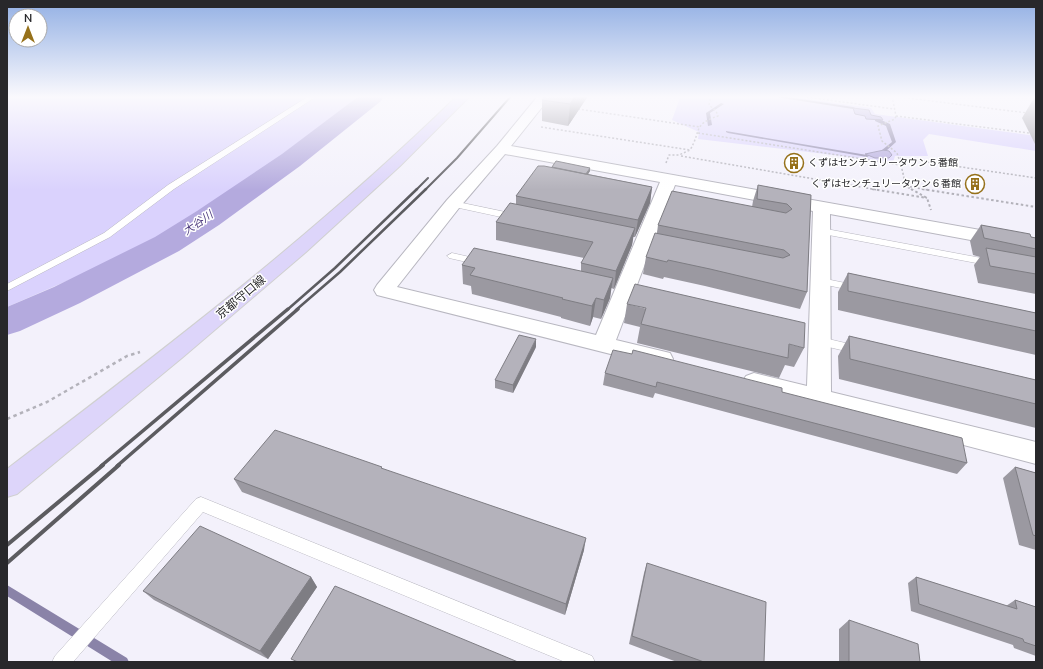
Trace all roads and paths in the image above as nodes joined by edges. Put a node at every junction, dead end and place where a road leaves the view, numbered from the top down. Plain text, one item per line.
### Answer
1 (265, 127) edge
2 (434, 127) edge
3 (519, 127) edge
4 (542, 127) edge
5 (700, 127) edge
6 (878, 127) edge
7 (983, 127) edge
8 (698, 133) junction
9 (1036, 134) edge
10 (502, 149) junction
11 (690, 150) junction
12 (681, 156) junction
13 (900, 158) junction
14 (901, 165) junction
15 (1036, 178) edge
16 (664, 180) junction
17 (906, 186) junction
18 (927, 198) junction
19 (453, 204) junction
20 (1036, 207) edge
21 (822, 208) junction
22 (524, 218) edge
23 (935, 228) junction
24 (821, 231) junction
25 (1036, 246) edge
26 (452, 256) dead end
27 (998, 264) edge
28 (491, 265) edge
29 (820, 281) junction
30 (7, 288) edge
31 (867, 291) edge
32 (820, 341) junction
33 (603, 345) junction
34 (147, 349) dead end
35 (866, 352) edge
36 (680, 364) edge
37 (734, 378) edge
38 (819, 399) junction
39 (7, 419) edge
40 (1036, 453) edge
41 (7, 485) edge
42 (61, 662) edge
43 (586, 662) edge

1 - 30 lane
2 - 41 main road, 京都守口線
3 - 10 street
4 - 11 path
5 - 8 path
6 - 13 path
7 - 9 path
8 - 11 path
8 - 14 path
10 - 16 street
10 - 19 street
11 - 12 path
12 - 16 path
12 - 18 path
13 - 14 path
13 - 15 path
14 - 17 path
16 - 21 street
16 - 33 street
17 - 18 path
17 - 20 path
18 - 23 path
19 - 22 lane
19 - 33 street
21 - 23 street
21 - 24 street
23 - 25 street
24 - 27 lane
24 - 29 street
26 - 28 lane
29 - 31 lane
29 - 32 street
32 - 35 lane
32 - 38 street
33 - 36 street
34 - 39 path
37 - 38 street
38 - 40 street
42 - 43 lane

